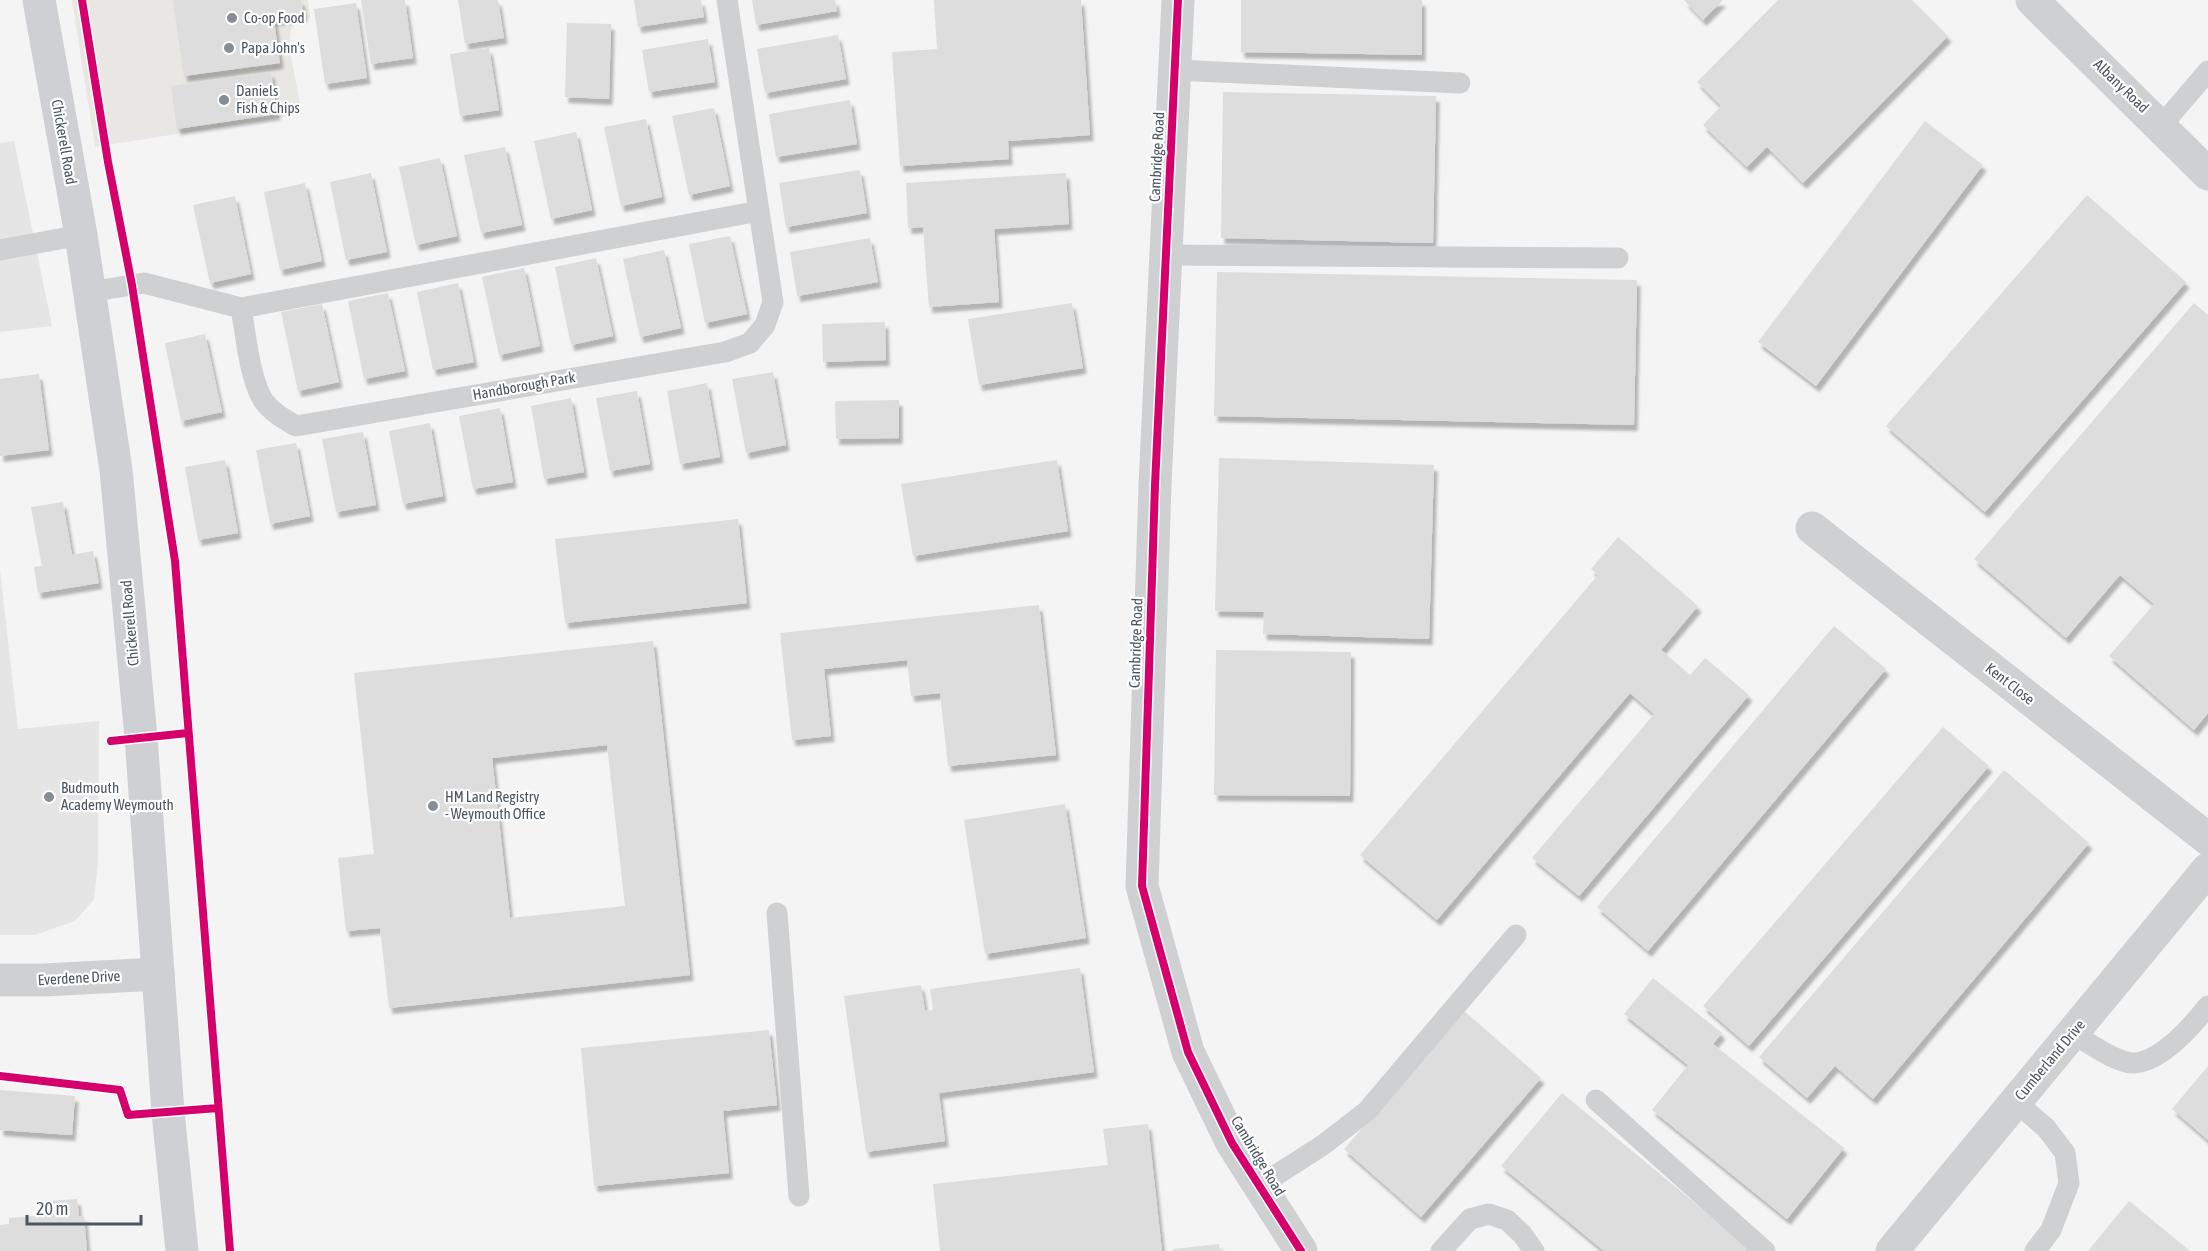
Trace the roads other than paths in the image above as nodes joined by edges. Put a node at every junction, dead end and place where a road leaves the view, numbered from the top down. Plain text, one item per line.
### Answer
1 (39, 0) edge
2 (727, 0) edge
3 (1178, 0) edge
4 (2037, 2) edge
5 (1174, 70) junction
6 (2208, 71) edge
7 (1460, 83) dead end
8 (2161, 126) junction
9 (2208, 174) edge
10 (759, 211) junction
11 (81, 236) junction
12 (0, 250) edge
13 (1165, 255) junction
14 (1618, 258) dead end
15 (89, 292) junction
16 (241, 308) junction
17 (1812, 528) dead end
18 (2208, 839) edge
19 (2208, 869) edge
20 (777, 913) dead end
21 (1516, 935) dead end
22 (158, 974) junction
23 (0, 980) edge
24 (2208, 1006) edge
25 (2072, 1033) junction
26 (1596, 1100) dead end
27 (2016, 1102) junction
28 (1259, 1186) junction
29 (799, 1196) dead end
30 (182, 1251) edge
31 (1301, 1251) edge
32 (1441, 1251) edge
33 (1534, 1251) edge
34 (1765, 1251) edge
35 (1892, 1251) edge
36 (2035, 1251) edge

1 - 11 main road, Chickerell Road
2 - 10 lane, Handborough Park
3 - 5 street, Cambridge Road
4 - 8 street, Albany Road
5 - 7 lane
5 - 13 street, Cambridge Road
6 - 8 lane
8 - 9 street, Albany Road
10 - 16 lane
10 - 16 lane, Handborough Park
11 - 12 lane
11 - 15 main road, Chickerell Road
13 - 14 lane
13 - 28 street, Cambridge Road
15 - 16 lane
15 - 22 main road, Chickerell Road
17 - 18 street, Kent Close
19 - 25 street, Cumberland Drive
20 - 29 lane
21 - 28 lane
22 - 23 street, Everdene Drive
22 - 30 main road, Chickerell Road
24 - 25 lane
25 - 27 street, Cumberland Drive
26 - 34 lane
27 - 35 street, Cumberland Drive
27 - 36 lane
28 - 31 street, Cambridge Road
32 - 33 lane

